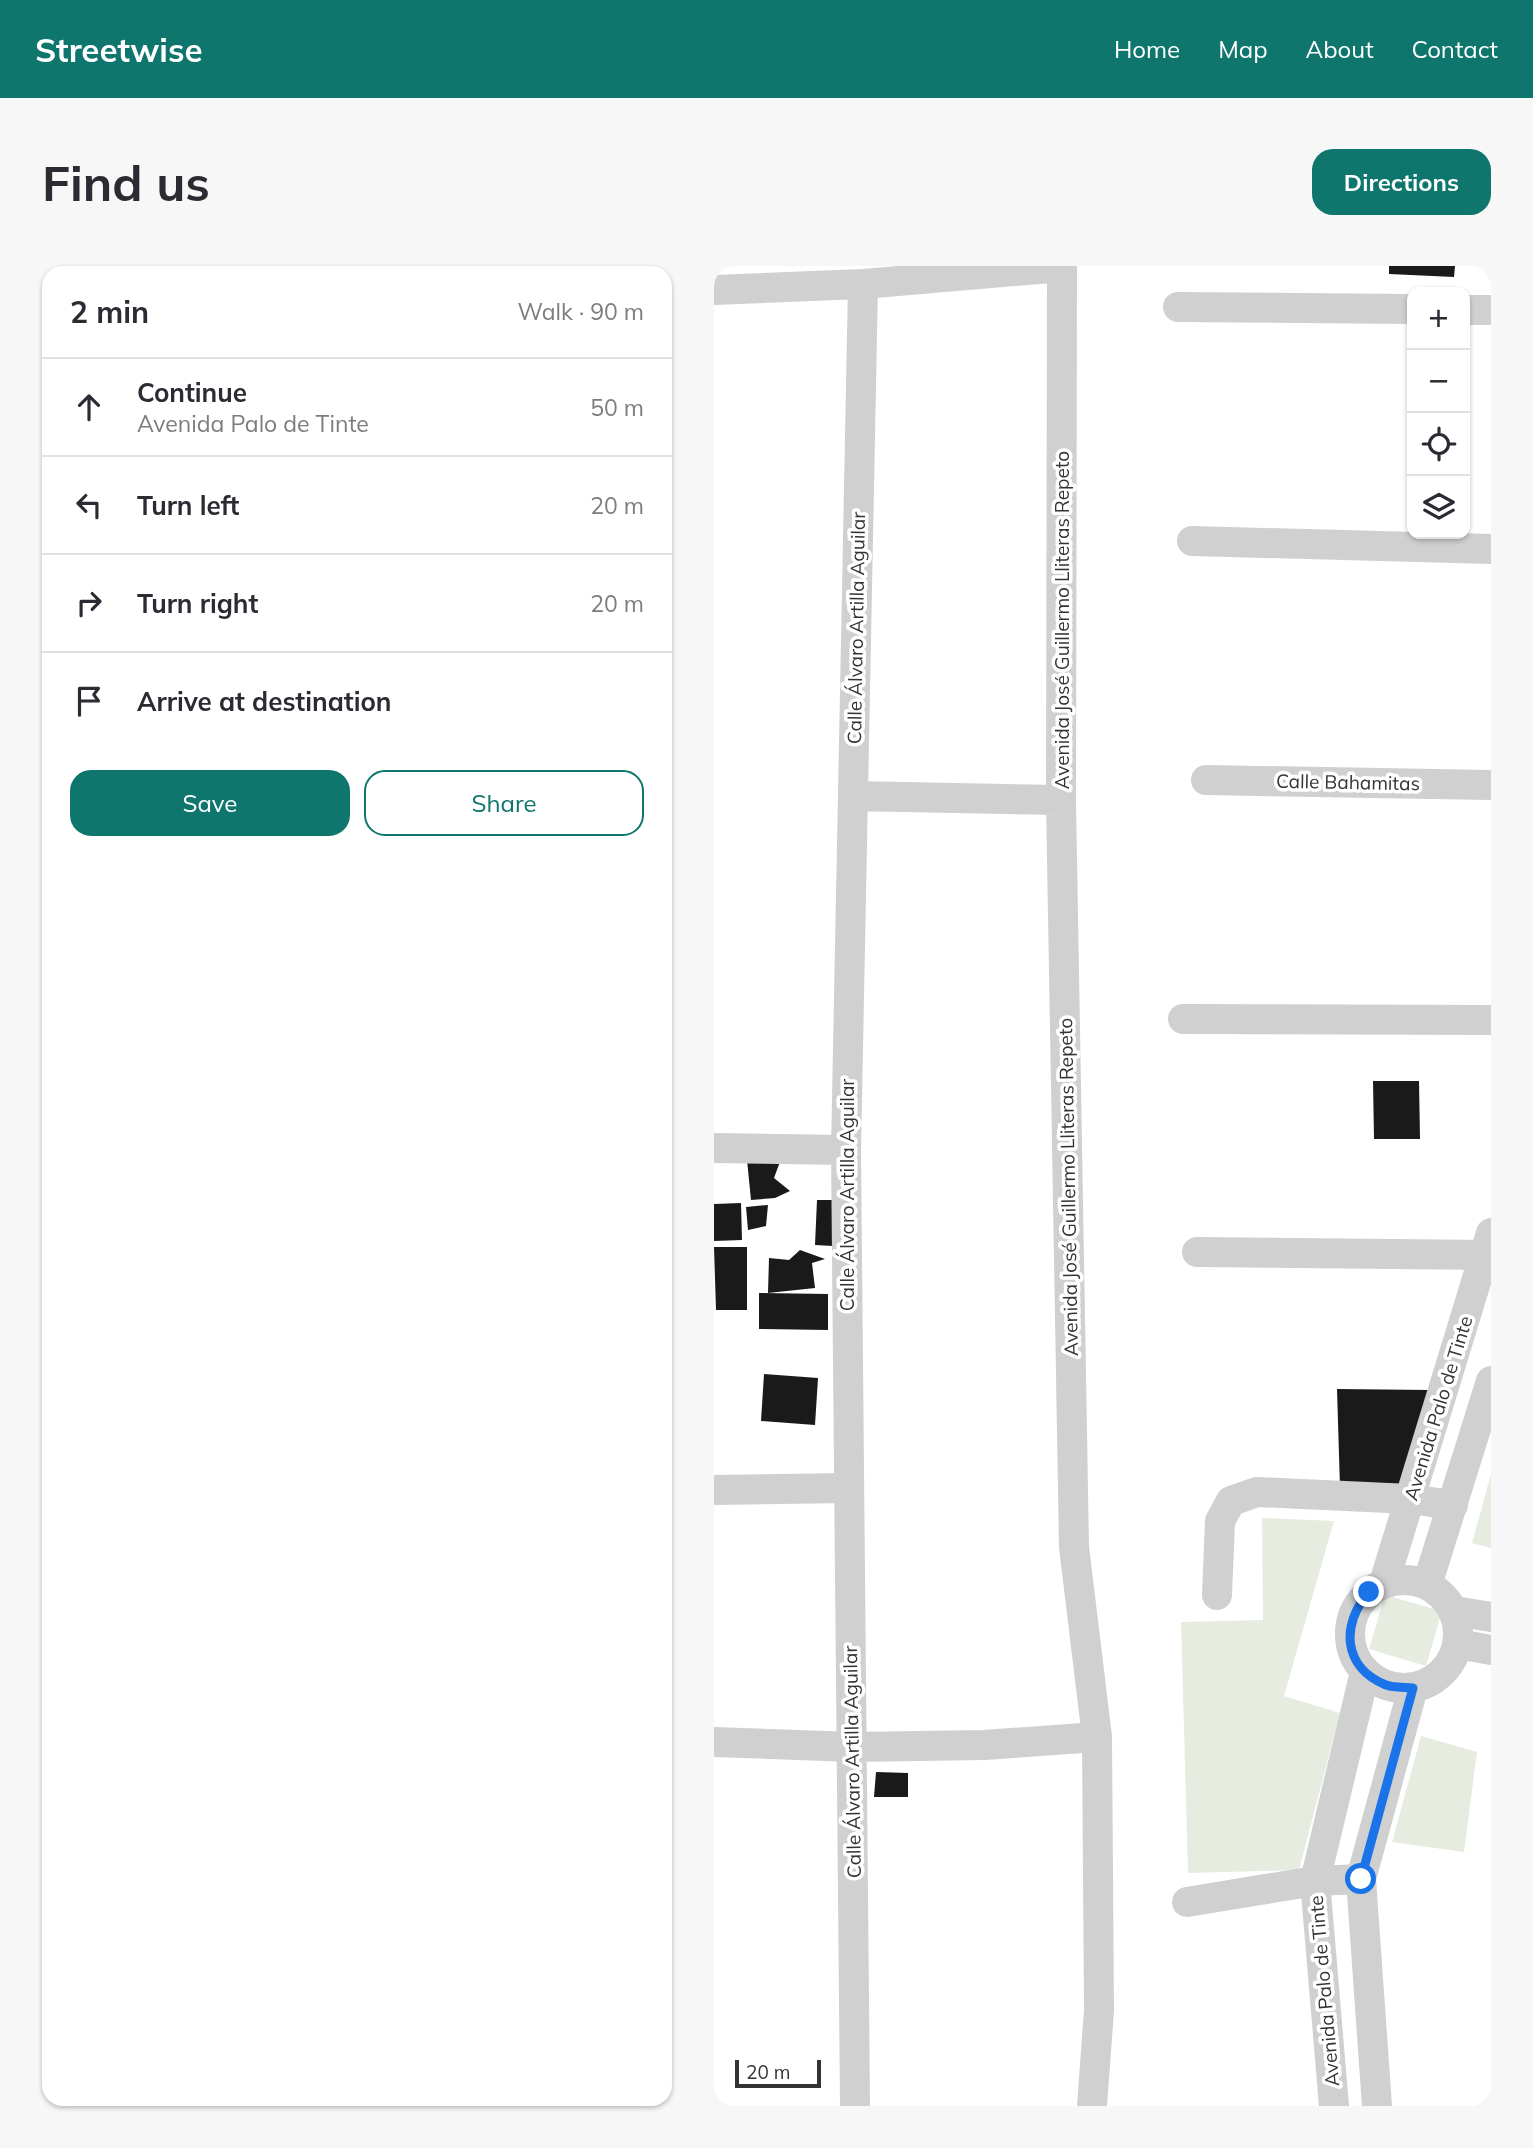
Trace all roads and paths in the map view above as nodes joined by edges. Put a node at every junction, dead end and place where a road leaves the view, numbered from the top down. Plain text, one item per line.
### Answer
1 (1062, 267) edge
2 (863, 284) junction
3 (714, 290) edge
4 (1178, 307) dead end
5 (1407, 309) edge
6 (1470, 310) edge
7 (1491, 310) edge
8 (1192, 541) dead end
9 (1491, 549) edge
10 (1206, 780) dead end
11 (1491, 785) edge
12 (853, 796) junction
13 (1061, 800) junction
14 (1183, 1019) dead end
15 (1491, 1020) edge
16 (714, 1148) edge
17 (846, 1150) junction
18 (1489, 1248) edge
19 (1197, 1252) dead end
20 (1491, 1381) edge
21 (848, 1488) junction
22 (714, 1490) edge
23 (1410, 1499) junction
24 (1453, 1505) junction
25 (1384, 1583) junction
26 (1427, 1585) junction
27 (1217, 1595) dead end
28 (1454, 1611) junction
29 (1491, 1617) edge
30 (1458, 1644) junction
31 (1491, 1650) edge
32 (1365, 1672) junction
33 (1413, 1688) junction
34 (1097, 1737) junction
35 (714, 1742) edge
36 (853, 1747) junction
37 (1361, 1879) junction
38 (1315, 1881) junction
39 (1187, 1902) dead end
40 (855, 2106) edge
41 (1092, 2106) edge
42 (1334, 2106) edge
43 (1377, 2106) edge

1 - 2 street
1 - 13 street, Avenida José Guillermo Lliteras Repeto
2 - 3 street
2 - 12 street, Calle Álvaro Artilla Aguilar
4 - 5 street
6 - 7 street
8 - 9 street
10 - 11 street, Calle Bahamitas
12 - 13 street
12 - 17 street, Calle Álvaro Artilla Aguilar
13 - 34 street, Avenida José Guillermo Lliteras Repeto
14 - 15 street
16 - 17 street
17 - 21 street, Calle Álvaro Artilla Aguilar
18 - 19 street
18 - 23 street, Avenida Palo de Tinte
20 - 24 street
21 - 22 street
21 - 36 street, Calle Álvaro Artilla Aguilar
23 - 24 street
23 - 25 street, Avenida Palo de Tinte
23 - 27 street
24 - 26 street
25 - 26 street
25 - 32 street
26 - 28 street
28 - 29 street
28 - 30 street
30 - 31 street
30 - 33 street
32 - 33 street
32 - 38 street, Avenida Palo de Tinte
33 - 37 street
34 - 36 street
34 - 41 street, Avenida José Guillermo Lliteras Repeto
35 - 36 street
36 - 40 street, Calle Álvaro Artilla Aguilar
37 - 38 street
37 - 43 street
38 - 39 street
38 - 42 street, Avenida Palo de Tinte

